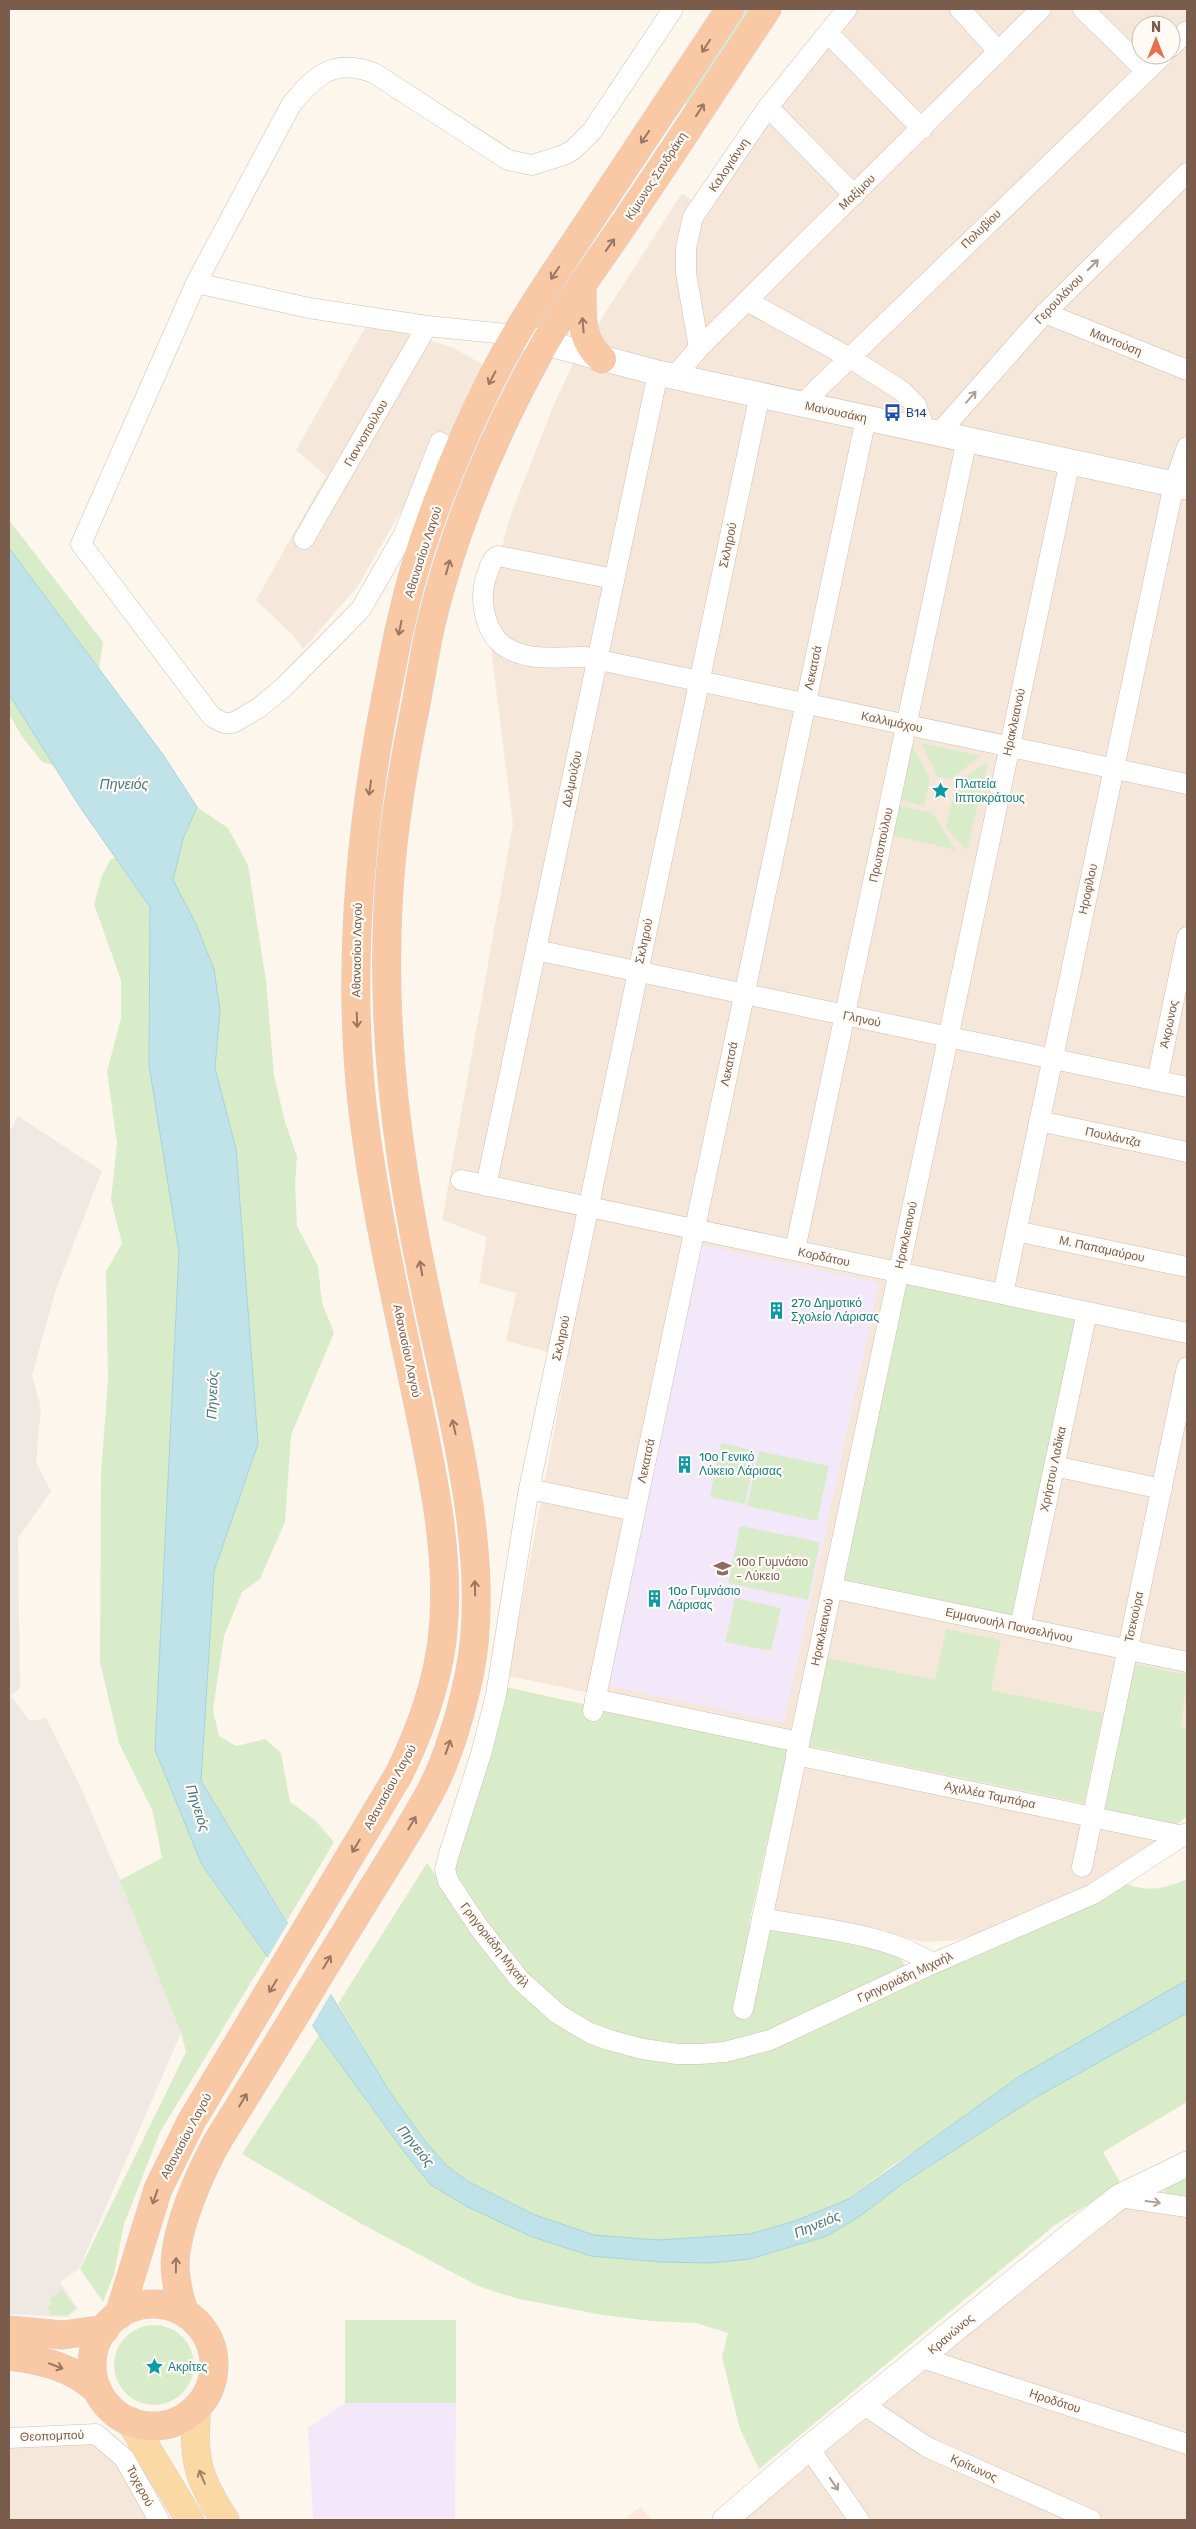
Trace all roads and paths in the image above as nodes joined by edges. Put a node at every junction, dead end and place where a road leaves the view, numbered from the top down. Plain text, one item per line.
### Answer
1 (673, 9) edge
2 (730, 9) edge
3 (767, 9) edge
4 (847, 9) edge
5 (960, 9) edge
6 (1041, 9) edge
7 (1083, 9) edge
8 (829, 34) junction
9 (999, 52) junction
10 (1152, 65) edge
11 (1146, 71) junction
12 (768, 107) junction
13 (922, 129) junction
14 (1187, 173) edge
15 (854, 195) junction
16 (196, 283) junction
17 (582, 284) junction
18 (747, 301) junction
19 (1045, 313) junction
20 (427, 326) junction
21 (516, 335) junction
22 (545, 343) junction
23 (699, 348) junction
24 (850, 358) junction
25 (602, 359) junction
26 (1187, 370) edge
27 (666, 374) junction
28 (760, 394) junction
29 (802, 404) junction
30 (866, 418) junction
31 (932, 432) junction
32 (967, 439) junction
33 (440, 442) dead end
34 (1187, 447) edge
35 (1070, 461) junction
36 (1180, 486) edge
37 (304, 540) dead end
38 (614, 579) junction
39 (597, 660) junction
40 (699, 682) junction
41 (805, 704) junction
42 (906, 725) junction
43 (1009, 747) junction
44 (1114, 769) junction
45 (1187, 784) edge
46 (1187, 937) edge
47 (536, 950) junction
48 (638, 972) junction
49 (744, 994) junction
50 (845, 1015) junction
51 (948, 1037) junction
52 (1052, 1059) junction
53 (1157, 1081) junction
54 (1187, 1087) edge
55 (1039, 1121) junction
56 (1187, 1152) edge
57 (461, 1180) dead end
58 (486, 1186) junction
59 (588, 1207) junction
60 (695, 1230) junction
61 (1016, 1231) junction
62 (796, 1250) junction
63 (1187, 1267) edge
64 (898, 1272) junction
65 (1002, 1294) junction
66 (1087, 1312) junction
67 (1187, 1333) edge
68 (1187, 1367) edge
69 (1182, 1420) edge
70 (1054, 1466) junction
71 (529, 1489) junction
72 (1162, 1489) junction
73 (635, 1511) junction
74 (832, 1588) junction
75 (1020, 1627) junction
76 (1128, 1650) junction
77 (1187, 1662) edge
78 (594, 1705) joint
79 (798, 1748) junction
80 (1092, 1817) junction
81 (1185, 1834) edge
82 (1082, 1868) dead end
83 (762, 1918) junction
84 (932, 1964) junction
85 (742, 2010) dead end
86 (1187, 2164) edge
87 (1119, 2197) junction
88 (1187, 2207) edge
89 (184, 2312) junction
90 (112, 2322) junction
91 (9, 2330) edge
92 (9, 2356) edge
93 (922, 2358) junction
94 (98, 2391) junction
95 (864, 2405) junction
96 (197, 2407) junction
97 (130, 2421) junction
98 (96, 2434) joint
99 (9, 2438) edge
100 (1187, 2444) edge
101 (809, 2448) junction
102 (159, 2520) edge
103 (190, 2520) edge
104 (225, 2520) edge
105 (725, 2520) edge
106 (860, 2520) edge
107 (1091, 2520) edge

1 - 16 street
2 -> 21 highway
17 -> 3 highway, Κίμωνος Σανδράκη
4 - 8 street, Καλογιάννη
5 - 9 street
6 - 9 street, Μαξίμου
7 - 11 street
8 - 12 street, Καλογιάννη
8 - 13 street
9 - 13 street, Μαξίμου
10 - 11 street, Πολυβίου
11 - 24 street, Πολυβίου
12 - 15 street
12 - 23 street, Καλογιάννη
13 - 15 street, Μαξίμου
19 -> 14 street, Γερουλάνου
15 - 18 street, Μαξίμου
16 - 20 street
16 - 33 street
17 - 22 highway, Κίμωνος Σανδράκη
25 -> 17 highway
18 - 23 street, Μαξίμου
18 - 24 street
19 - 26 street, Μαντούση
31 -> 19 street, Γερουλάνου
20 - 21 street
20 - 37 street, Γιαννοπούλου
21 - 22 street, Μανουσάκη
21 -> 90 highway, Αθανασίου Λαγού
22 - 25 street, Μανουσάκη
89 -> 22 highway
23 - 27 street, Μαξίμου
24 - 29 street, Πολυβίου
24 - 31 street
25 - 27 street, Μανουσάκη
27 - 28 street, Μανουσάκη
27 - 38 street, Δελμούζου
28 - 29 street, Μανουσάκη
28 - 40 street, Σκληρού
29 - 30 street, Μανουσάκη
30 - 31 street, Μανουσάκη
30 - 41 street, Λεκατσά
31 - 32 street, Μανουσάκη
32 - 35 street, Μανουσάκη
32 - 42 street, Πρωτοπούλου
34 - 36 street, Ηροφίλου
35 - 36 street, Μανουσάκη
35 - 43 street, Ηρακλειανού
36 - 44 street, Ηροφίλου
38 - 39 street, Δελμούζου
38 - 39 street, Καλλιμάχου
39 - 40 street, Καλλιμάχου
39 - 47 street, Δελμούζου
40 - 41 street, Καλλιμάχου
40 - 48 street, Σκληρού
41 - 42 street, Καλλιμάχου
41 - 49 street, Λεκατσά
42 - 43 street, Καλλιμάχου
42 - 50 street, Πρωτοπούλου
43 - 44 street, Καλλιμάχου
43 - 51 street, Ηρακλειανού
44 - 45 street, Καλλιμάχου
44 - 52 street, Ηροφίλου
46 - 53 street, Άκρωνος
47 - 48 street, Γληνού
47 - 58 street, Δελμούζου
48 - 49 street, Γληνού
48 - 59 street, Σκληρού
49 - 50 street, Γληνού
49 - 60 street, Λεκατσά
50 - 51 street, Γληνού
50 - 62 street, Πρωτοπούλου
51 - 52 street, Γληνού
51 - 64 street, Ηρακλειανού
52 - 53 street, Γληνού
52 - 55 street, Ηροφίλου
53 - 54 street, Γληνού
55 - 56 street, Πουλάντζα
55 - 61 street, Ηροφίλου
57 - 58 street, Κορδάτου
58 - 59 street, Κορδάτου
59 - 60 street, Κορδάτου
59 - 71 street, Σκληρού
60 - 62 street, Κορδάτου
60 - 73 street, Λεκατσά
61 - 63 street, Μ. Παπαμαύρου
61 - 65 street, Ηροφίλου
62 - 64 street, Κορδάτου
64 - 65 street, Κορδάτου
64 - 74 street, Ηρακλειανού
65 - 66 street, Κορδάτου
66 - 67 street, Κορδάτου
66 - 70 street, Χρήστου Λαδίκα
68 - 69 street, Τσεκούρα
69 - 72 street, Τσεκούρα
70 - 72 street
70 - 75 street, Χρήστου Λαδίκα
71 - 73 street
71 - 84 street, Γρηγοριάδη Μιχαήλ
72 - 76 street, Τσεκούρα
73 - 78 street, Λεκατσά
74 - 75 street, Εμμανουήλ Πανσελήνου
74 - 79 street, Ηρακλειανού
75 - 76 street, Εμμανουήλ Πανσελήνου
76 - 77 street, Εμμανουήλ Πανσελήνου
76 - 80 street, Τσεκούρα
78 - 79 street, Αχιλλέα Ταμπάρα
79 - 80 street, Αχιλλέα Ταμπάρα
79 - 83 street, Ηρακλειανού
80 - 81 street, Αχιλλέα Ταμπάρα
80 - 82 street, Τσεκούρα
81 - 84 street, Γρηγοριάδη Μιχαήλ
83 - 84 street
83 - 85 street, Ηρακλειανού
86 - 87 street, Κρανώνος
87 -> 88 street
87 - 93 street, Κρανώνος
89 - 90 highway
89 - 96 highway
90 - 91 highway
90 - 94 highway
92 -> 94 highway
93 - 95 street, Κρανώνος
93 - 100 street, Ηροδότου
94 - 97 highway
95 - 101 street, Κρανώνος
95 - 107 street, Κρίτωνος
96 - 97 highway
104 -> 96 main road
97 - 103 main road
98 - 99 street, Θεοπομπού
98 - 102 street, Τυχερού
101 - 105 street, Κρανώνος
101 -> 106 street

